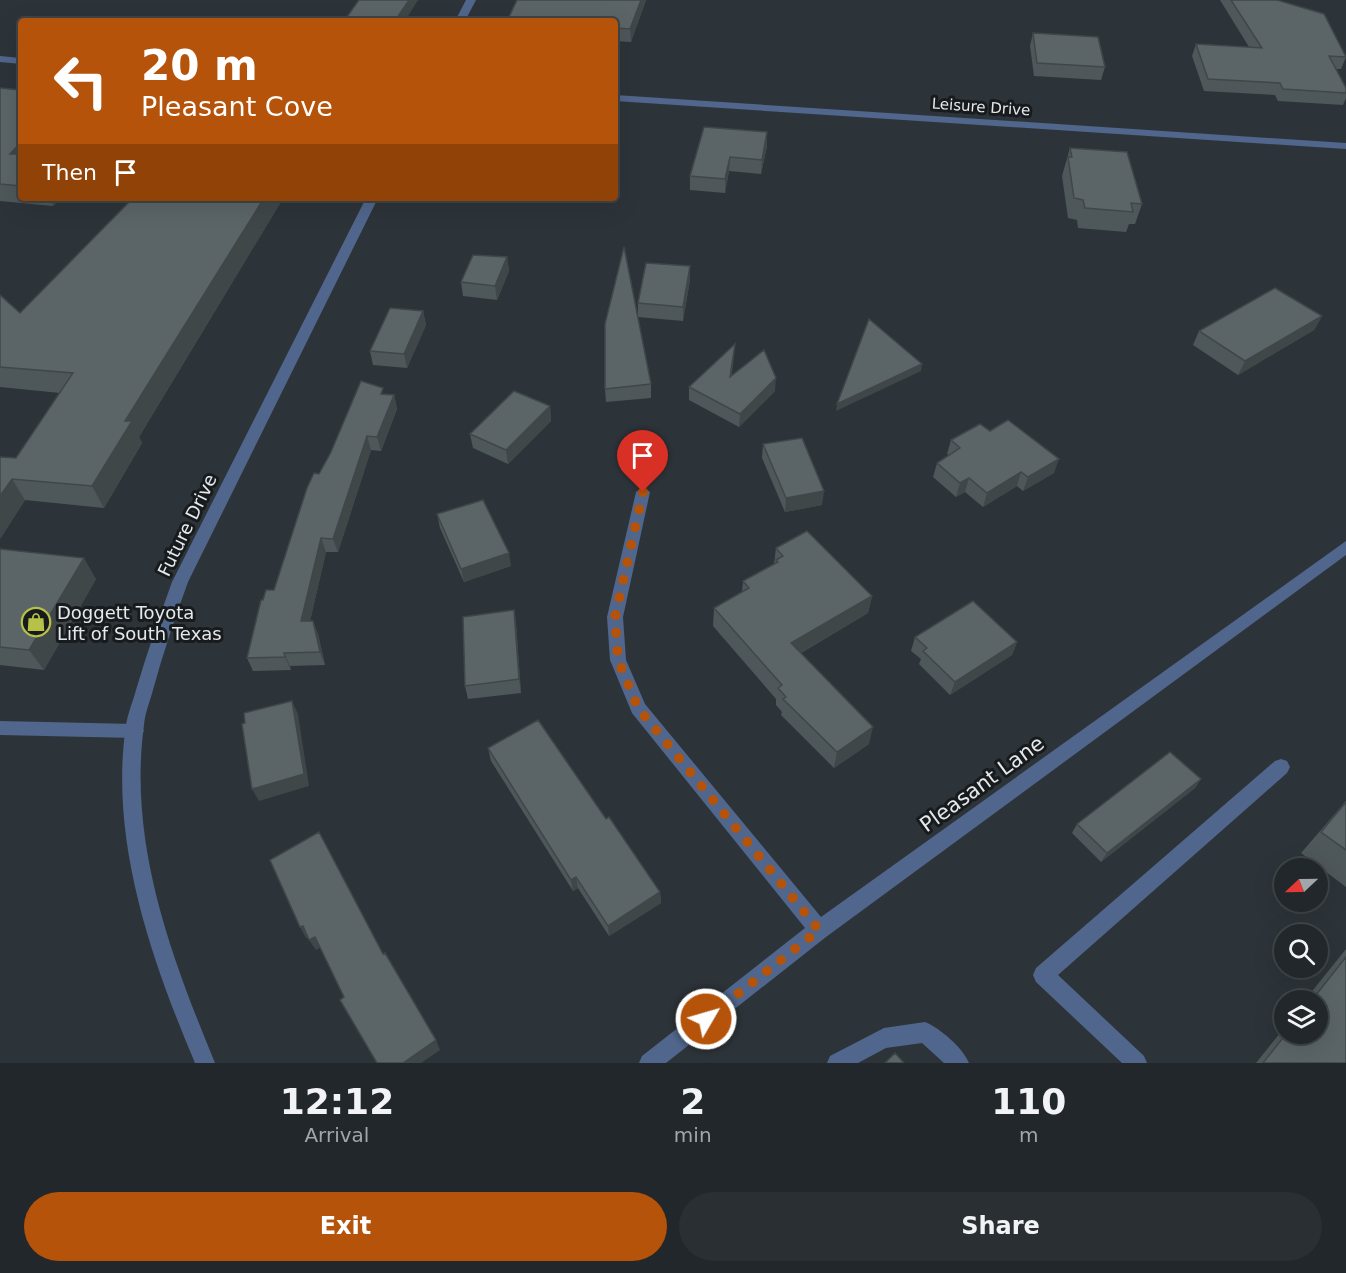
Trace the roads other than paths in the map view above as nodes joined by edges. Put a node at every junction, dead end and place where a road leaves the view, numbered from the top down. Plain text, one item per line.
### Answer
1 (471, 0) edge
2 (462, 18) edge
3 (0, 59) edge
4 (18, 61) edge
5 (618, 99) edge
6 (1346, 146) edge
7 (370, 201) edge
8 (643, 492) dead end
9 (1346, 547) edge
10 (0, 728) edge
11 (135, 731) junction
12 (1281, 767) dead end
13 (819, 930) junction
14 (205, 1063) edge
15 (649, 1063) edge
16 (837, 1063) edge
17 (959, 1063) edge
18 (1137, 1063) edge

1 - 2 street
3 - 4 street
5 - 6 street, Leisure Drive
7 - 11 street, Future Drive
8 - 13 street
9 - 13 street, Pleasant Lane
10 - 11 street
11 - 14 street, Future Drive
12 - 18 street
13 - 15 street, Pleasant Lane
16 - 17 street

